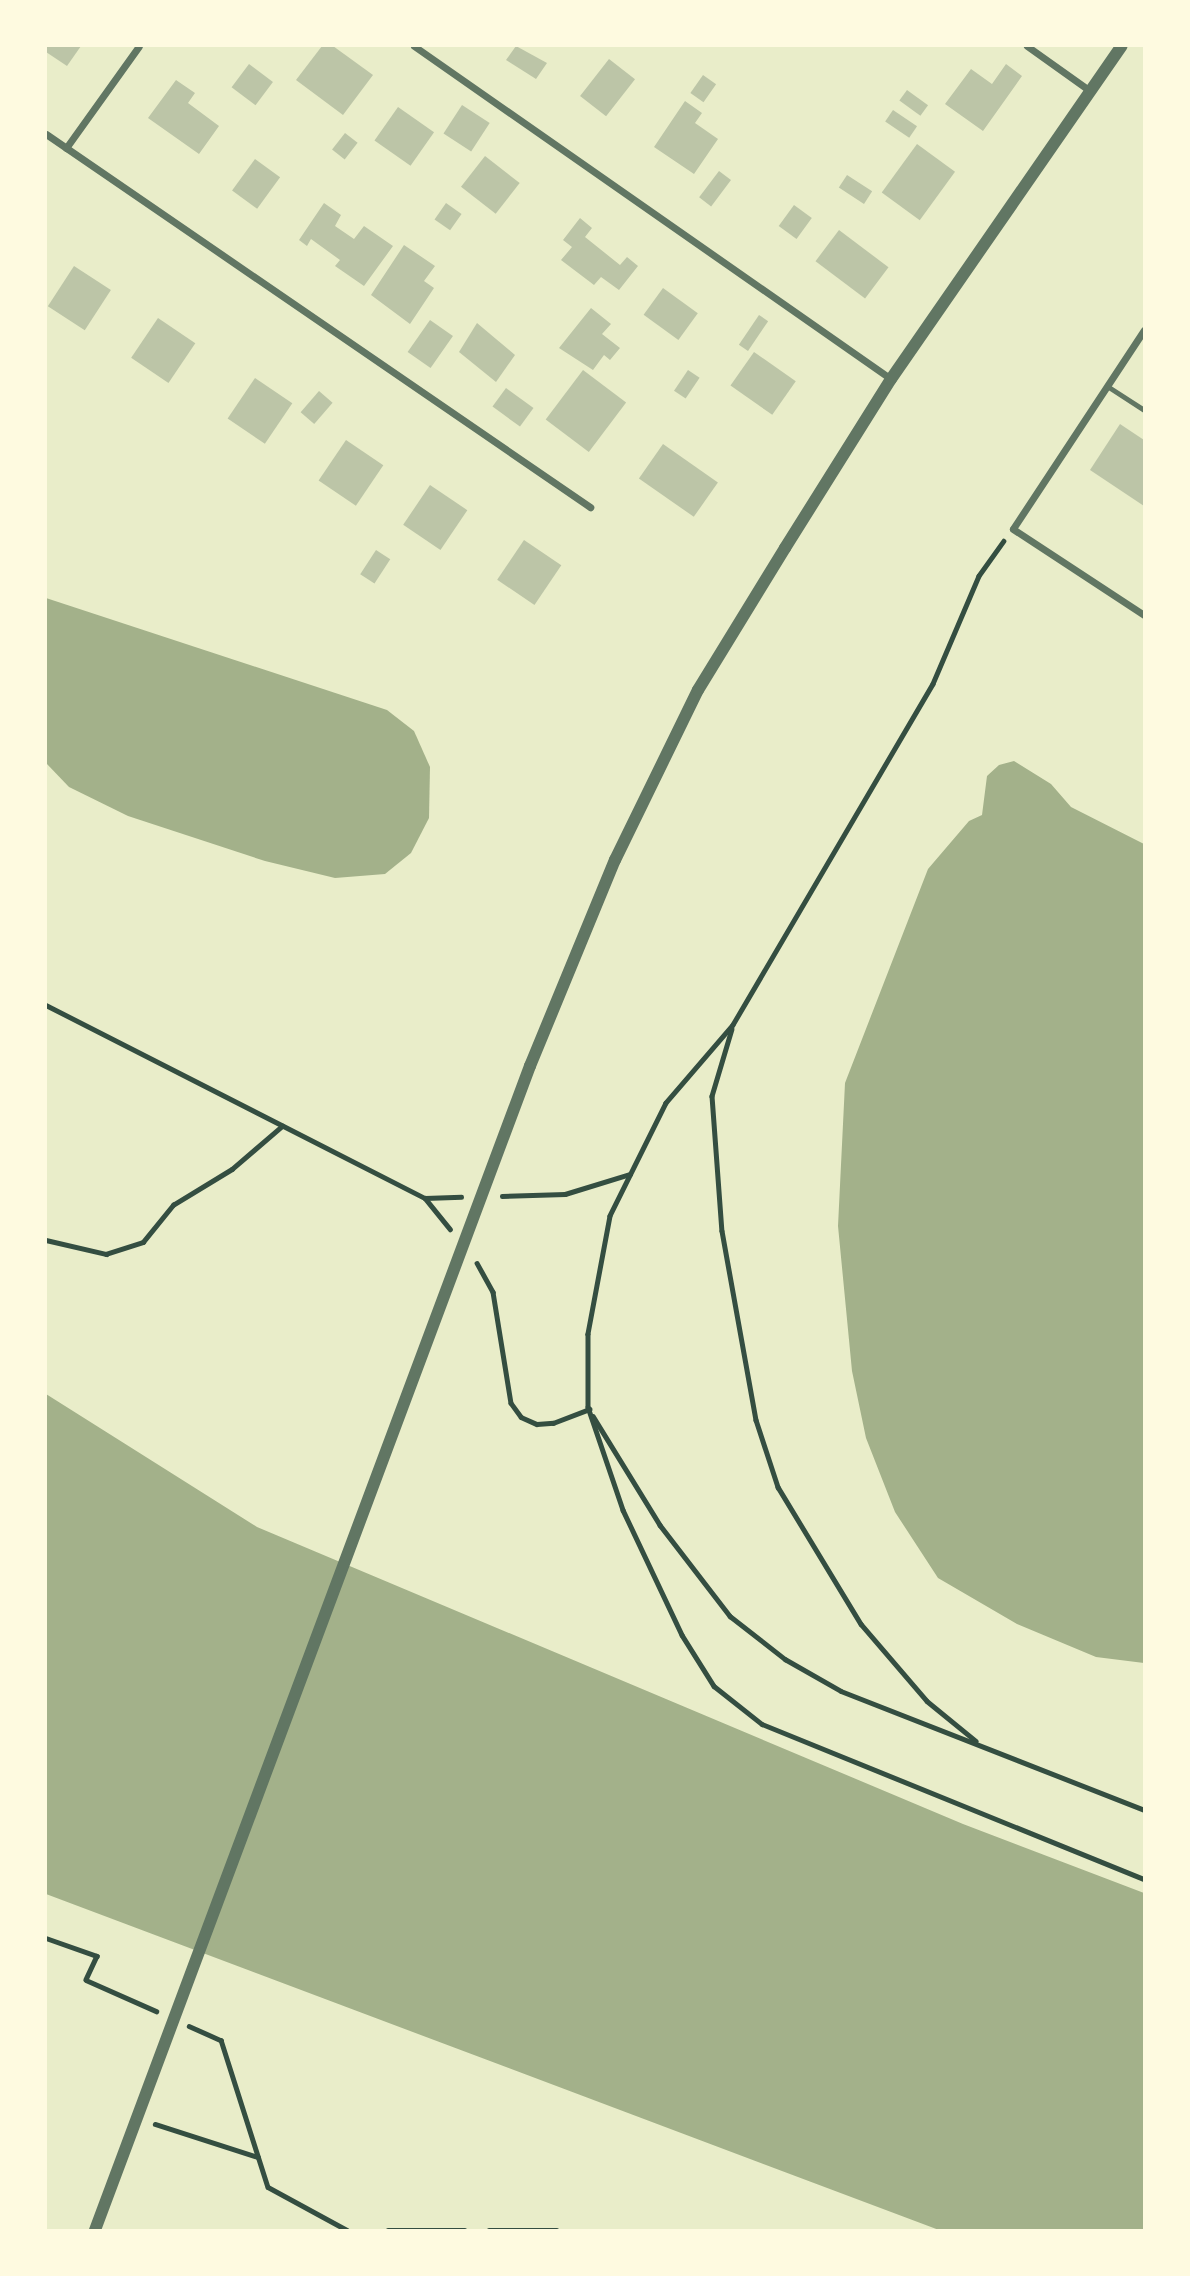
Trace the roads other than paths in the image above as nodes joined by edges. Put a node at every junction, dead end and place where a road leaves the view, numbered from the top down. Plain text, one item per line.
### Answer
1 (139, 46) edge
2 (414, 46) edge
3 (1027, 46) edge
4 (1122, 46) edge
5 (1089, 90) junction
6 (46, 134) edge
7 (66, 148) junction
8 (1144, 330) edge
9 (891, 379) junction
10 (1107, 386) junction
11 (1144, 410) edge
12 (590, 507) dead end
13 (1144, 615) edge
14 (95, 2231) edge

1 - 7 street
2 - 9 street
3 - 5 street
4 - 5 street
5 - 9 street
6 - 7 street
7 - 12 street
8 - 10 street
9 - 14 street
10 - 11 lane
10 - 13 street

